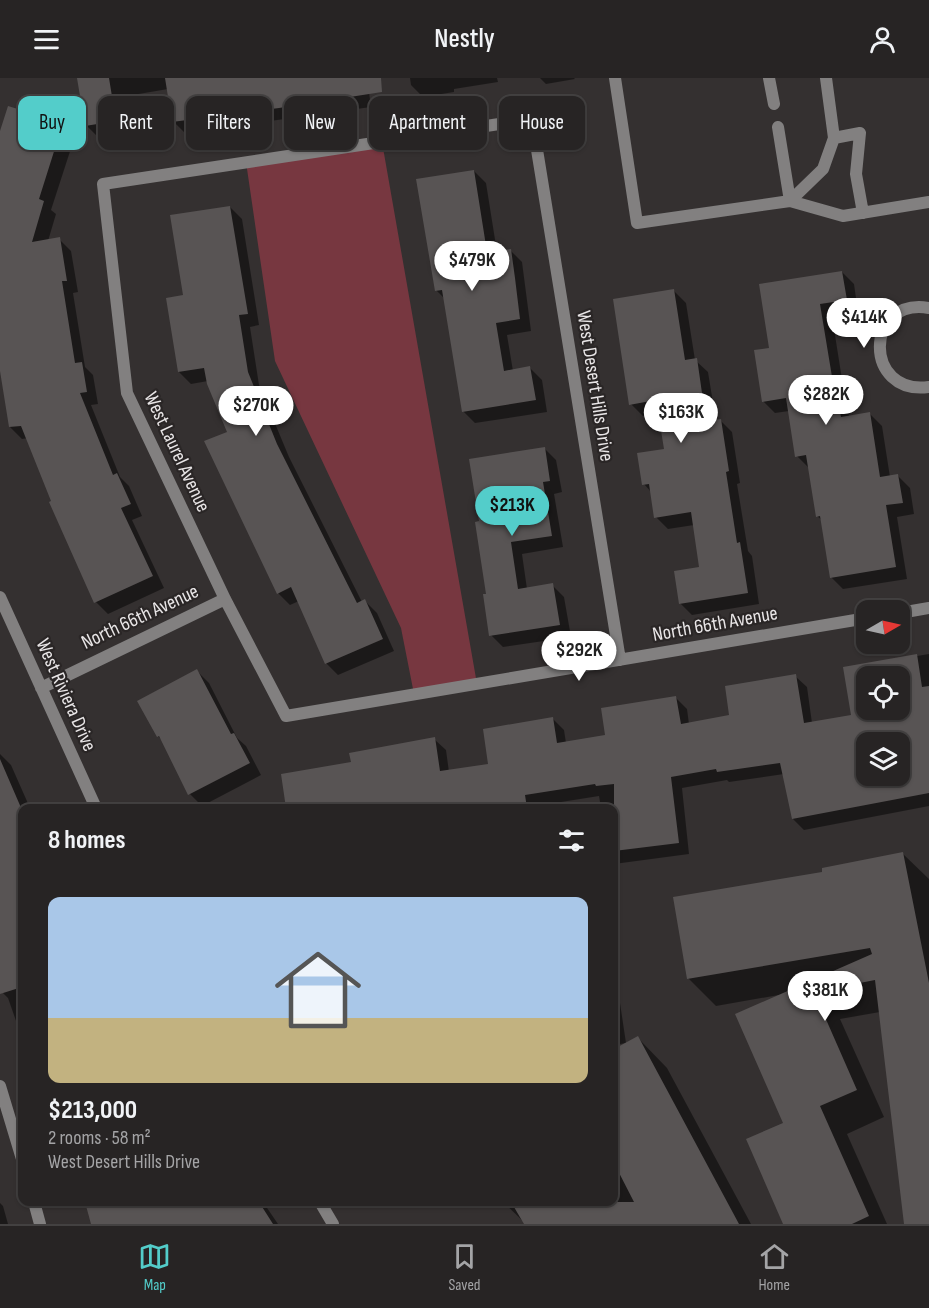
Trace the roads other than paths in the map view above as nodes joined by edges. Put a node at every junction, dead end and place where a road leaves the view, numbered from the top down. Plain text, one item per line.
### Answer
1 (615, 78) edge
2 (769, 78) edge
3 (826, 78) edge
4 (774, 104) dead end
5 (778, 127) dead end
6 (834, 138) junction
7 (103, 184) joint
8 (790, 201) junction
9 (929, 202) edge
10 (863, 213) junction
11 (929, 308) edge
12 (929, 390) edge
13 (0, 597) edge
14 (225, 599) junction
15 (929, 608) edge
16 (910, 611) edge
17 (856, 620) edge
18 (620, 660) junction
19 (40, 688) junction
20 (286, 716) joint
21 (94, 804) edge
22 (0, 1086) edge
23 (18, 1146) edge
24 (35, 1206) edge
25 (322, 1206) edge
26 (40, 1224) edge
27 (333, 1224) edge

1 - 8 street
2 - 4 street
3 - 6 street
5 - 8 street
6 - 8 street
6 - 10 street
7 - 14 street, West Laurel Avenue
7 - 18 street, West Desert Hills Drive
8 - 10 street
9 - 10 street
11 - 12 street
13 - 19 street, West Riviera Drive
14 - 19 street, North 66th Avenue
14 - 20 street, West Laurel Avenue
15 - 16 street
17 - 18 street, North 66th Avenue
18 - 20 street, North 66th Avenue
19 - 21 street, West Riviera Drive
22 - 23 street
24 - 26 street
25 - 27 street

